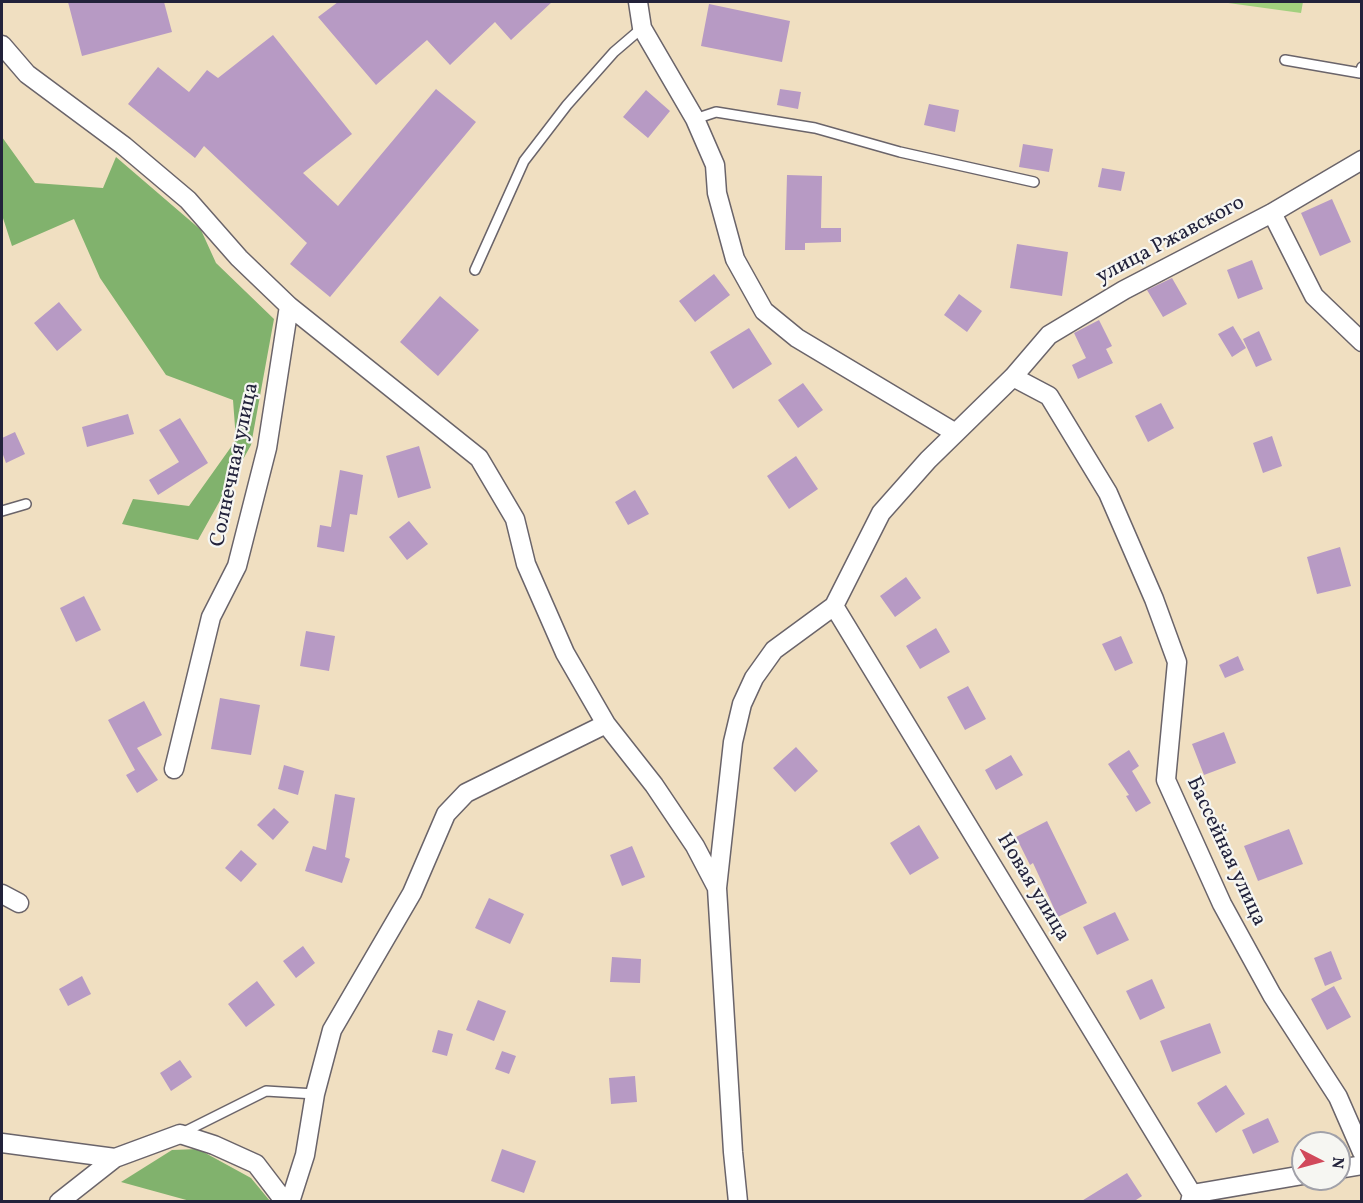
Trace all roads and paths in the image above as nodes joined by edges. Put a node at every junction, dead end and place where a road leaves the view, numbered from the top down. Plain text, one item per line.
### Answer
1 (638, 2) edge
2 (642, 28) junction
3 (2, 45) edge
4 (1285, 60) dead end
5 (1362, 67) edge
6 (695, 119) junction
7 (1362, 160) edge
8 (1034, 182) dead end
9 (1272, 213) junction
10 (475, 270) dead end
11 (289, 306) junction
12 (1362, 342) edge
13 (1013, 377) junction
14 (954, 432) junction
15 (26, 504) dead end
16 (2, 511) edge
17 (834, 606) junction
18 (606, 724) junction
19 (174, 768) dead end
20 (717, 888) junction
21 (2, 894) edge
22 (19, 903) dead end
23 (315, 1094) junction
24 (180, 1134) junction
25 (2, 1143) edge
26 (1362, 1152) edge
27 (115, 1158) junction
28 (1291, 1177) edge
29 (1191, 1198) edge
30 (59, 1202) edge
31 (285, 1202) edge
32 (290, 1202) edge
33 (738, 1202) edge

1 - 2 street
2 - 6 street
2 - 10 lane
3 - 11 street
4 - 5 lane
6 - 8 lane
6 - 14 street
7 - 9 street, улица Ржавского
9 - 12 street
9 - 13 street, улица Ржавского
11 - 18 street
11 - 19 street, Солнечная улица
13 - 14 street, улица Ржавского
13 - 26 street, Бассейная улица
14 - 17 street, улица Ржавского
15 - 16 lane
17 - 20 street
17 - 29 street, Новая улица
18 - 20 street
18 - 23 street
20 - 33 street
21 - 22 street
23 - 24 lane
23 - 32 street
24 - 27 street
24 - 31 street
25 - 27 street
27 - 30 street
28 - 29 street

